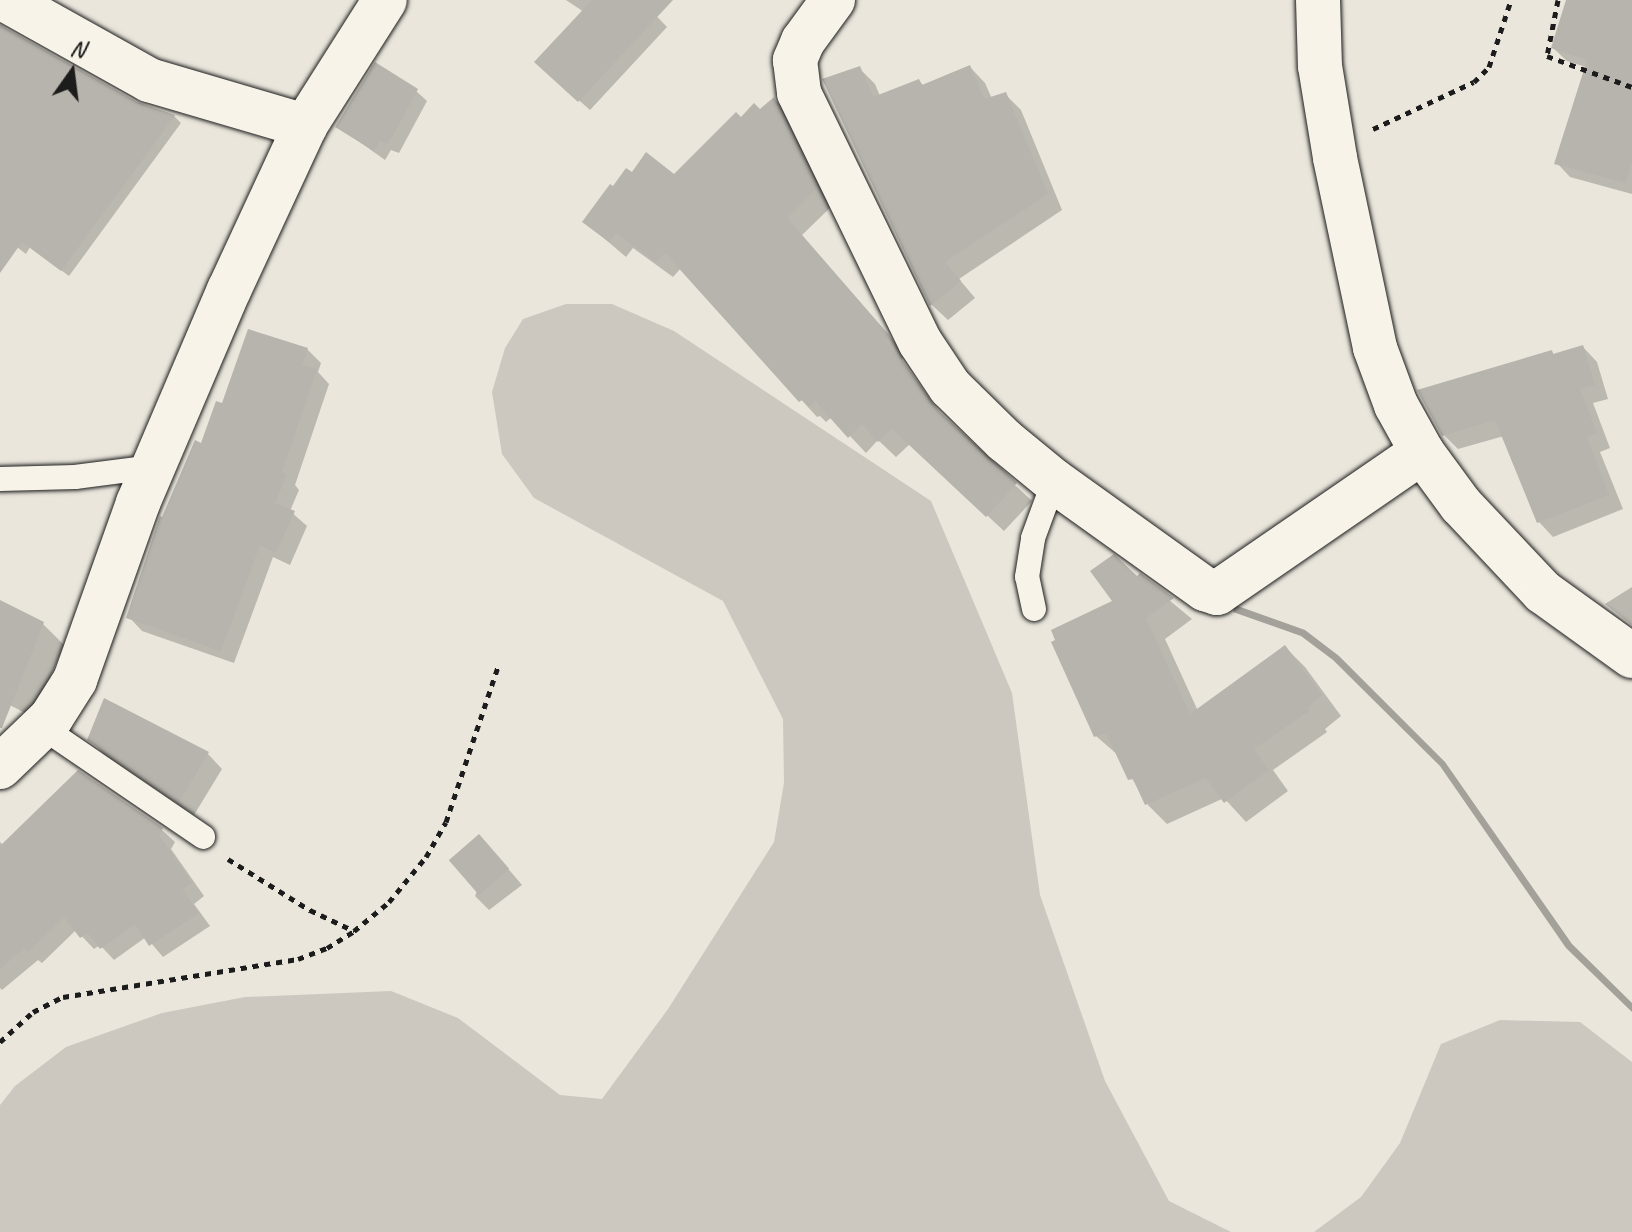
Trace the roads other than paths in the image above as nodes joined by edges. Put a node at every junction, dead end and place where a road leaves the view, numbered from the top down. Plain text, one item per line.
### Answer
1 (6, 0) edge
2 (385, 0) edge
3 (833, 0) edge
4 (1318, 0) edge
5 (305, 126) junction
6 (1422, 452) junction
7 (153, 467) junction
8 (0, 479) edge
9 (1054, 481) junction
10 (1034, 609) dead end
11 (1632, 656) edge
12 (42, 727) junction
13 (0, 767) edge
14 (203, 837) road end

1 - 5 street
2 - 5 street
3 - 9 street
4 - 6 street
5 - 7 street
6 - 9 street
6 - 11 street
7 - 8 lane
7 - 12 street
9 - 10 lane
12 - 13 street
12 - 14 lane

